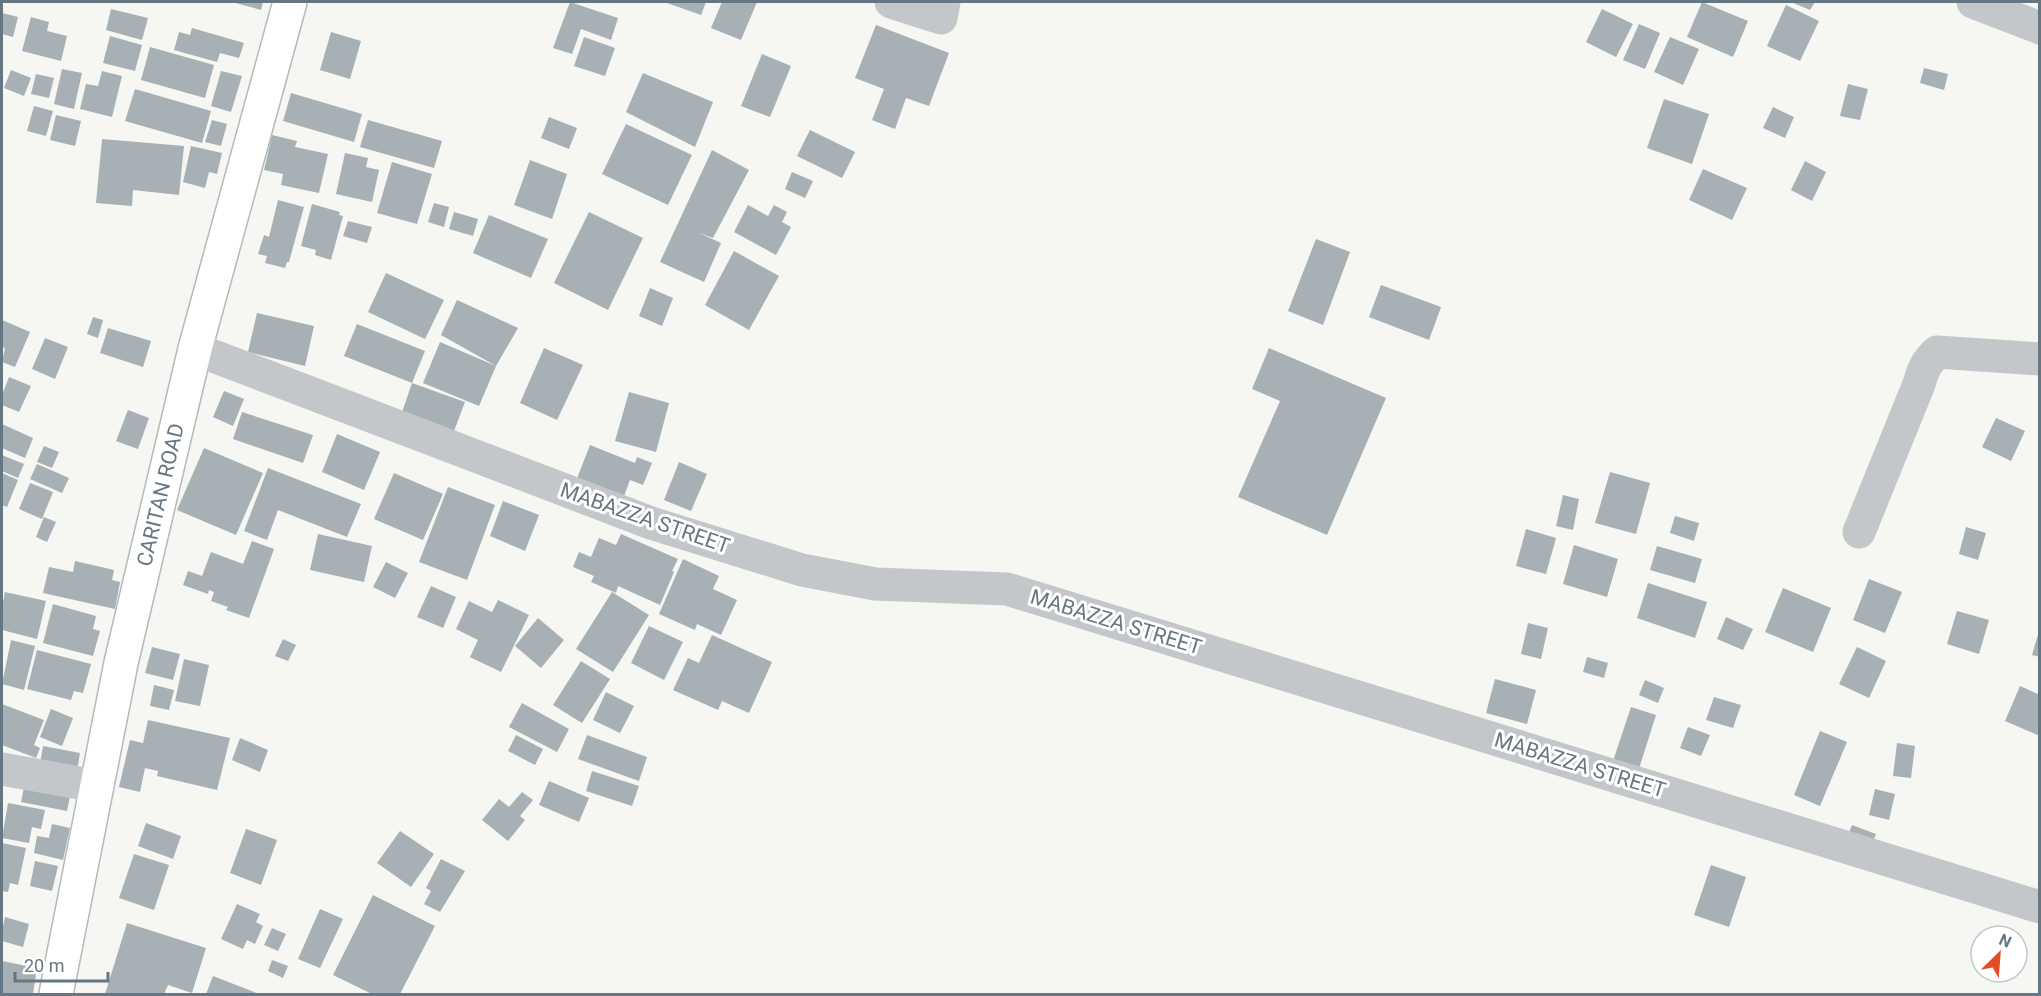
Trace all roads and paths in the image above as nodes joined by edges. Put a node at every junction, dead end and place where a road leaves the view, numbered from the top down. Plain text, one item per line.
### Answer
1 (290, 2) edge
2 (891, 2) edge
3 (944, 2) edge
4 (1973, 2) edge
5 (2040, 28) edge
6 (195, 349) junction
7 (2040, 359) edge
8 (1859, 532) dead end
9 (2, 769) edge
10 (96, 786) junction
11 (2040, 907) edge
12 (56, 994) edge

1 - 6 main road, CARITAN ROAD
2 - 3 street
4 - 5 street
6 - 10 main road, CARITAN ROAD
6 - 11 street, MABAZZA STREET
7 - 8 street
9 - 10 street
10 - 12 main road, CARITAN ROAD

